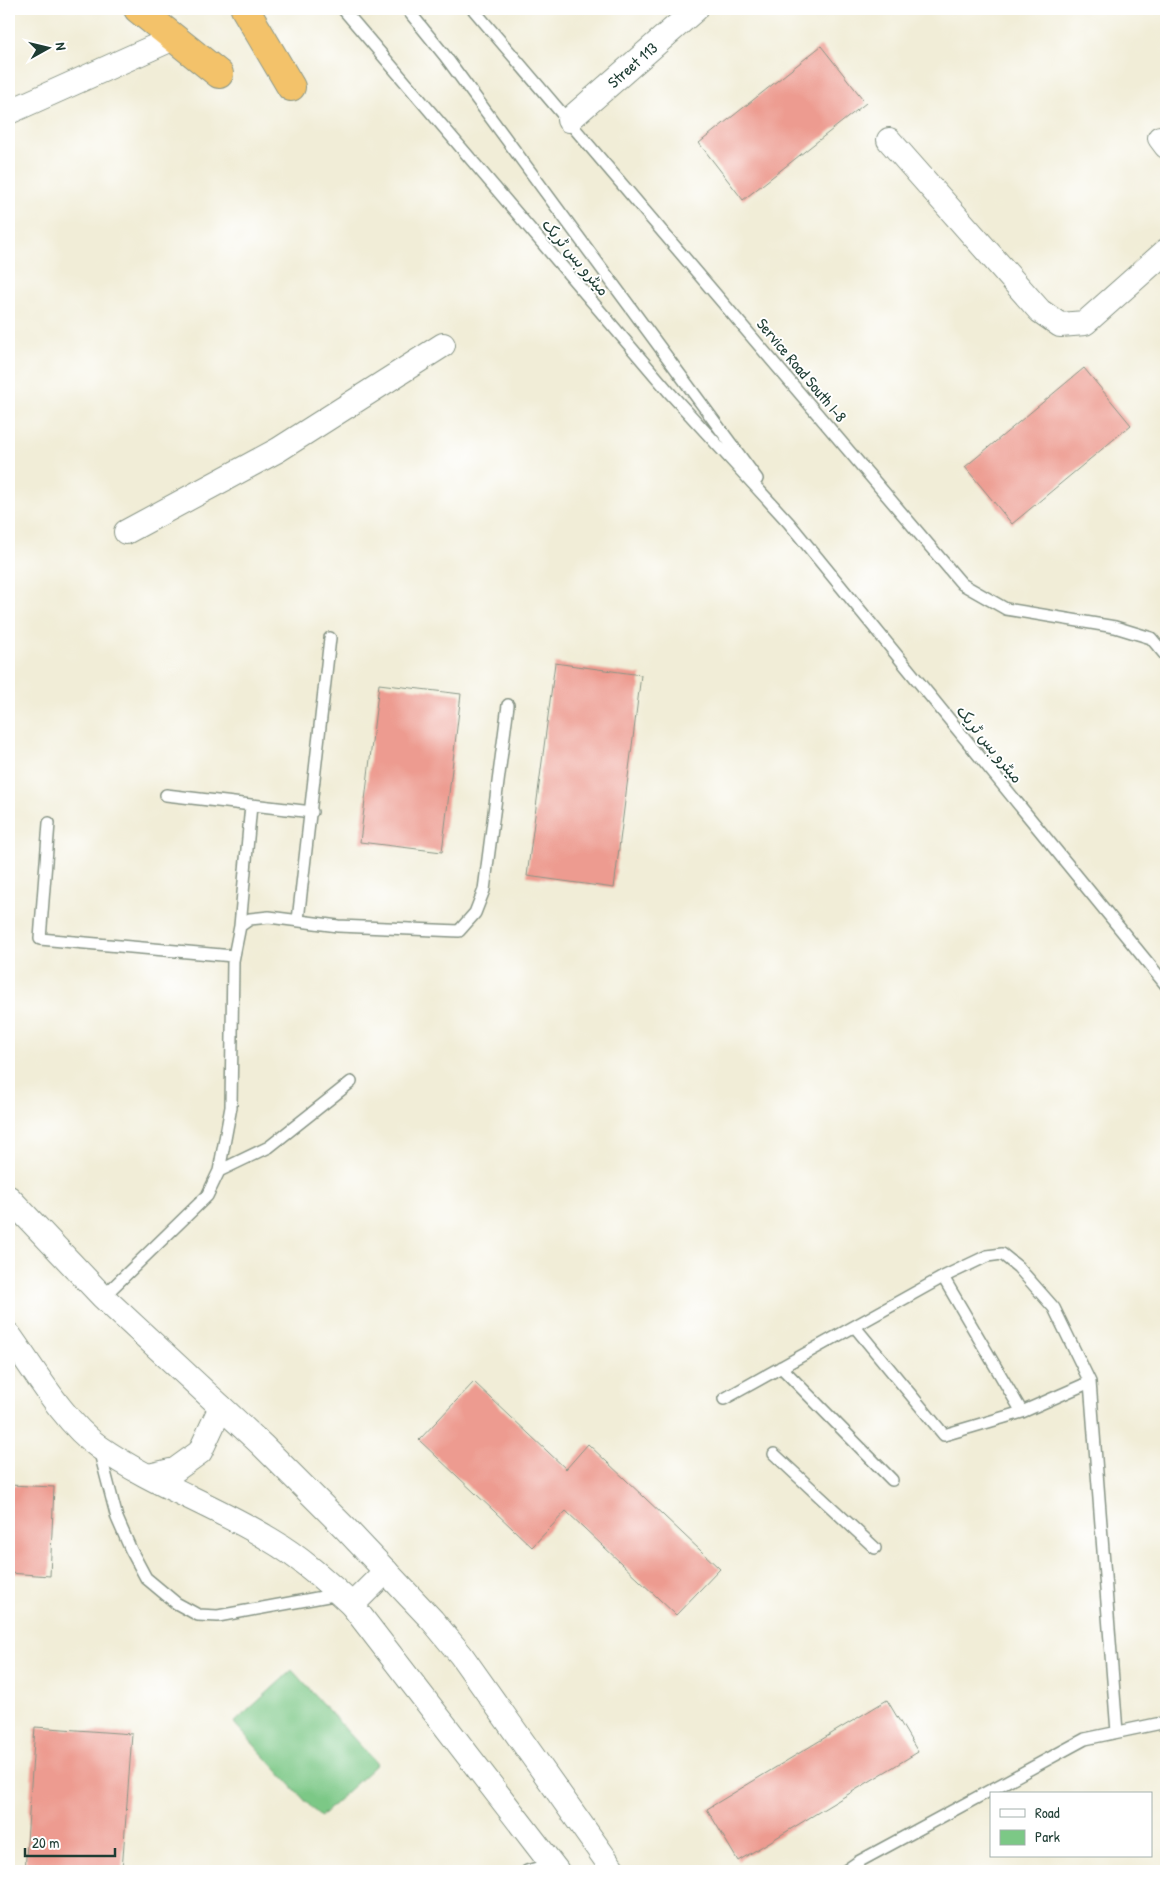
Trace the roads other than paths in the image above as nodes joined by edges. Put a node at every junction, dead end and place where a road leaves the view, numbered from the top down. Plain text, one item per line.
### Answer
1 (138, 9) edge
2 (244, 9) edge
3 (343, 9) edge
4 (407, 9) edge
5 (473, 9) edge
6 (696, 9) edge
7 (174, 38) junction
8 (219, 74) dead end
9 (291, 87) dead end
10 (9, 112) edge
11 (569, 120) junction
12 (889, 140) dead end
13 (1166, 251) edge
14 (443, 345) dead end
15 (789, 523) junction
16 (126, 532) dead end
17 (330, 638) dead end
18 (1166, 656) edge
19 (508, 705) dead end
20 (166, 794) dead end
21 (251, 805) junction
22 (312, 812) junction
23 (49, 823) dead end
24 (298, 920) junction
25 (240, 926) junction
26 (234, 956) junction
27 (1166, 985) edge
28 (351, 1082) dead end
29 (219, 1171) junction
30 (9, 1198) edge
31 (943, 1277) junction
32 (103, 1297) junction
33 (855, 1328) junction
34 (9, 1335) edge
35 (781, 1368) junction
36 (1090, 1382) junction
37 (724, 1399) dead end
38 (221, 1407) junction
39 (1022, 1412) junction
40 (98, 1446) junction
41 (774, 1454) dead end
42 (149, 1476) junction
43 (892, 1480) dead end
44 (875, 1548) dead end
45 (386, 1571) junction
46 (346, 1600) junction
47 (1166, 1722) edge
48 (1118, 1732) junction
49 (554, 1868) edge
50 (526, 1871) edge
51 (614, 1871) edge
52 (845, 1871) edge

1 - 7 highway
2 - 9 highway
3 - 15 lane, میٹرو بس ٹریک
4 - 15 lane, میٹرو بس ٹریک
5 - 11 lane, Service Road South I-8
6 - 11 street, Street 113
7 - 8 highway
7 - 10 street
11 - 18 lane, Service Road South I-8
12 - 13 street
14 - 16 street
15 - 27 lane, میٹرو بس ٹریک
17 - 22 lane
19 - 24 lane
20 - 21 lane
21 - 22 lane
21 - 25 lane
22 - 24 lane
23 - 26 lane
24 - 25 lane
25 - 26 lane
26 - 29 lane
28 - 29 lane
29 - 32 lane
30 - 32 street
31 - 33 lane
31 - 36 lane
31 - 39 lane
32 - 38 street
33 - 35 lane
33 - 39 lane
34 - 40 street
35 - 37 lane
35 - 43 lane
36 - 39 lane
36 - 48 lane
38 - 42 street
38 - 45 street
40 - 42 street
40 - 46 lane
41 - 44 lane
42 - 46 street
45 - 46 street
45 - 51 street
46 - 49 street
47 - 48 lane
48 - 52 lane
49 - 50 lane

